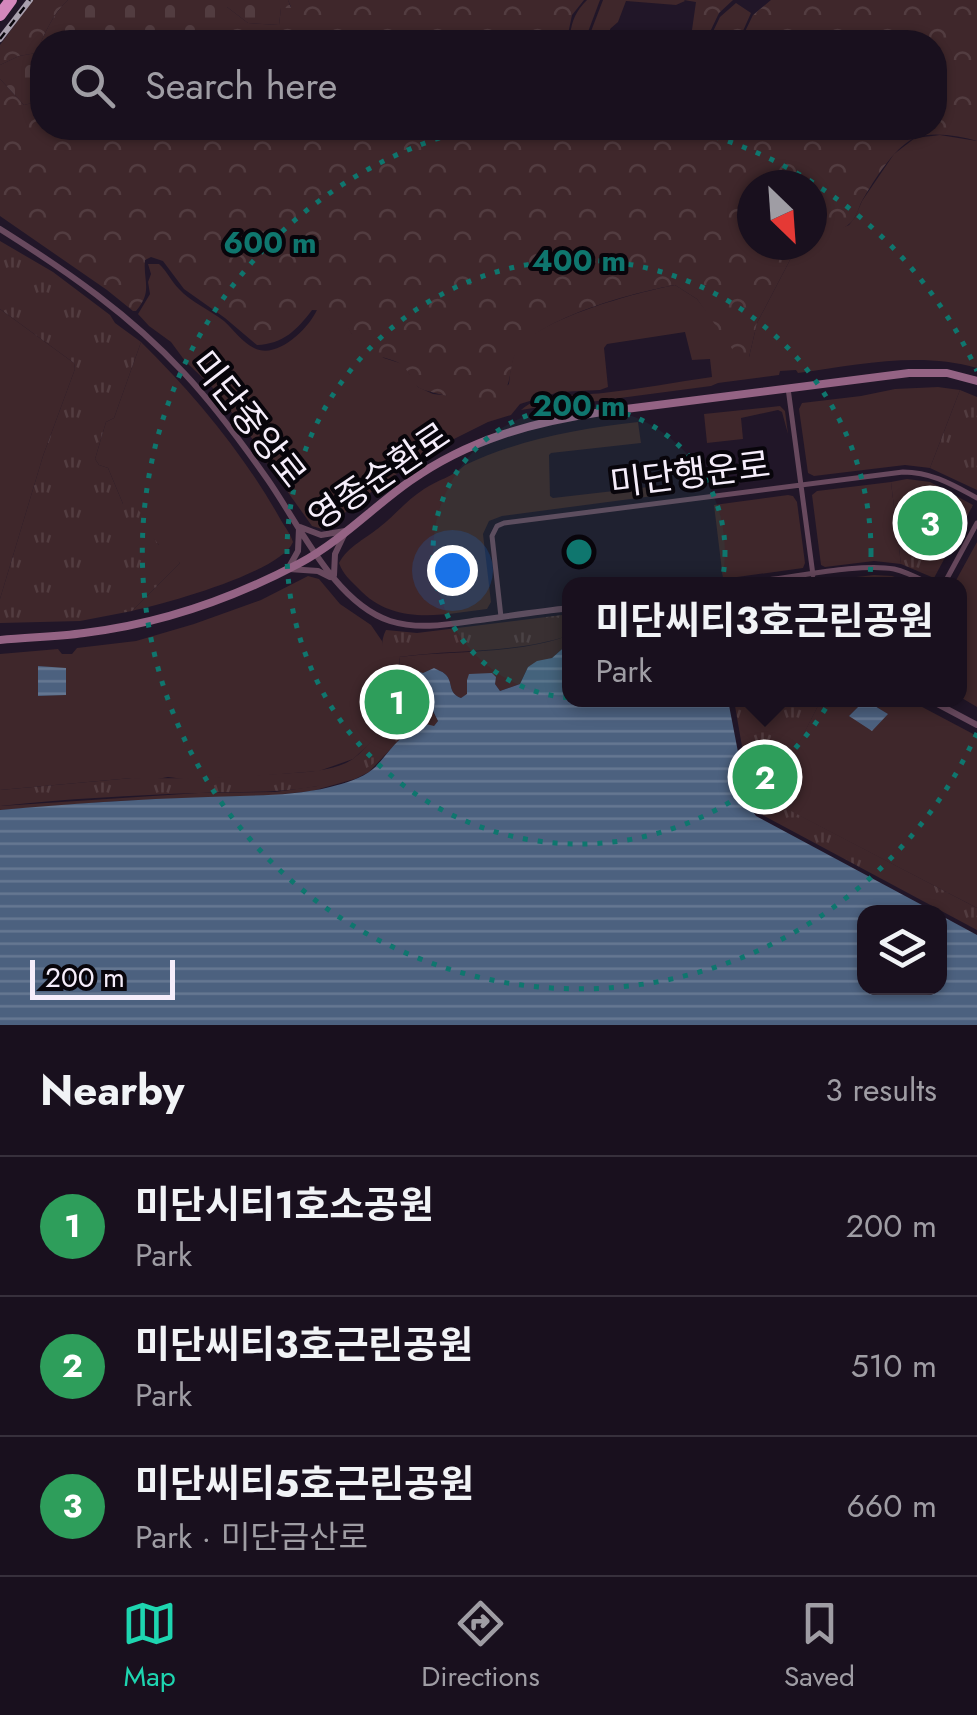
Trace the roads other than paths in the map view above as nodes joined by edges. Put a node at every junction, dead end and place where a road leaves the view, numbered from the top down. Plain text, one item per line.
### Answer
1 (12, 0) edge
2 (0, 15) edge
3 (0, 228) edge
4 (977, 381) edge
5 (788, 388) junction
6 (802, 486) junction
7 (977, 498) edge
8 (977, 522) edge
9 (299, 526) junction
10 (348, 530) junction
11 (316, 553) junction
12 (288, 569) junction
13 (813, 575) junction
14 (799, 577) edge
15 (915, 577) edge
16 (948, 577) edge
17 (336, 581) junction
18 (562, 609) edge
19 (502, 617) junction
20 (0, 640) edge
21 (944, 707) edge
22 (977, 724) edge

1 - 2 highway
3 - 9 street, 미단중앙로
4 - 5 main road, 영종순환로
5 - 6 street
5 - 10 main road, 영종순환로
6 - 7 street, 미단행운로
6 - 13 street
6 - 19 street, 미단행운로
8 - 16 street
9 - 10 street
9 - 11 street, 미단중앙로
9 - 12 street
10 - 11 main road, 영종순환로
10 - 17 street
11 - 12 main road, 영종순환로
11 - 17 street, 미단중앙로
12 - 17 street
12 - 20 main road, 영종순환로
13 - 14 street
13 - 15 street
17 - 19 street, 미단중앙로
18 - 19 street, 미단중앙로
21 - 22 street

